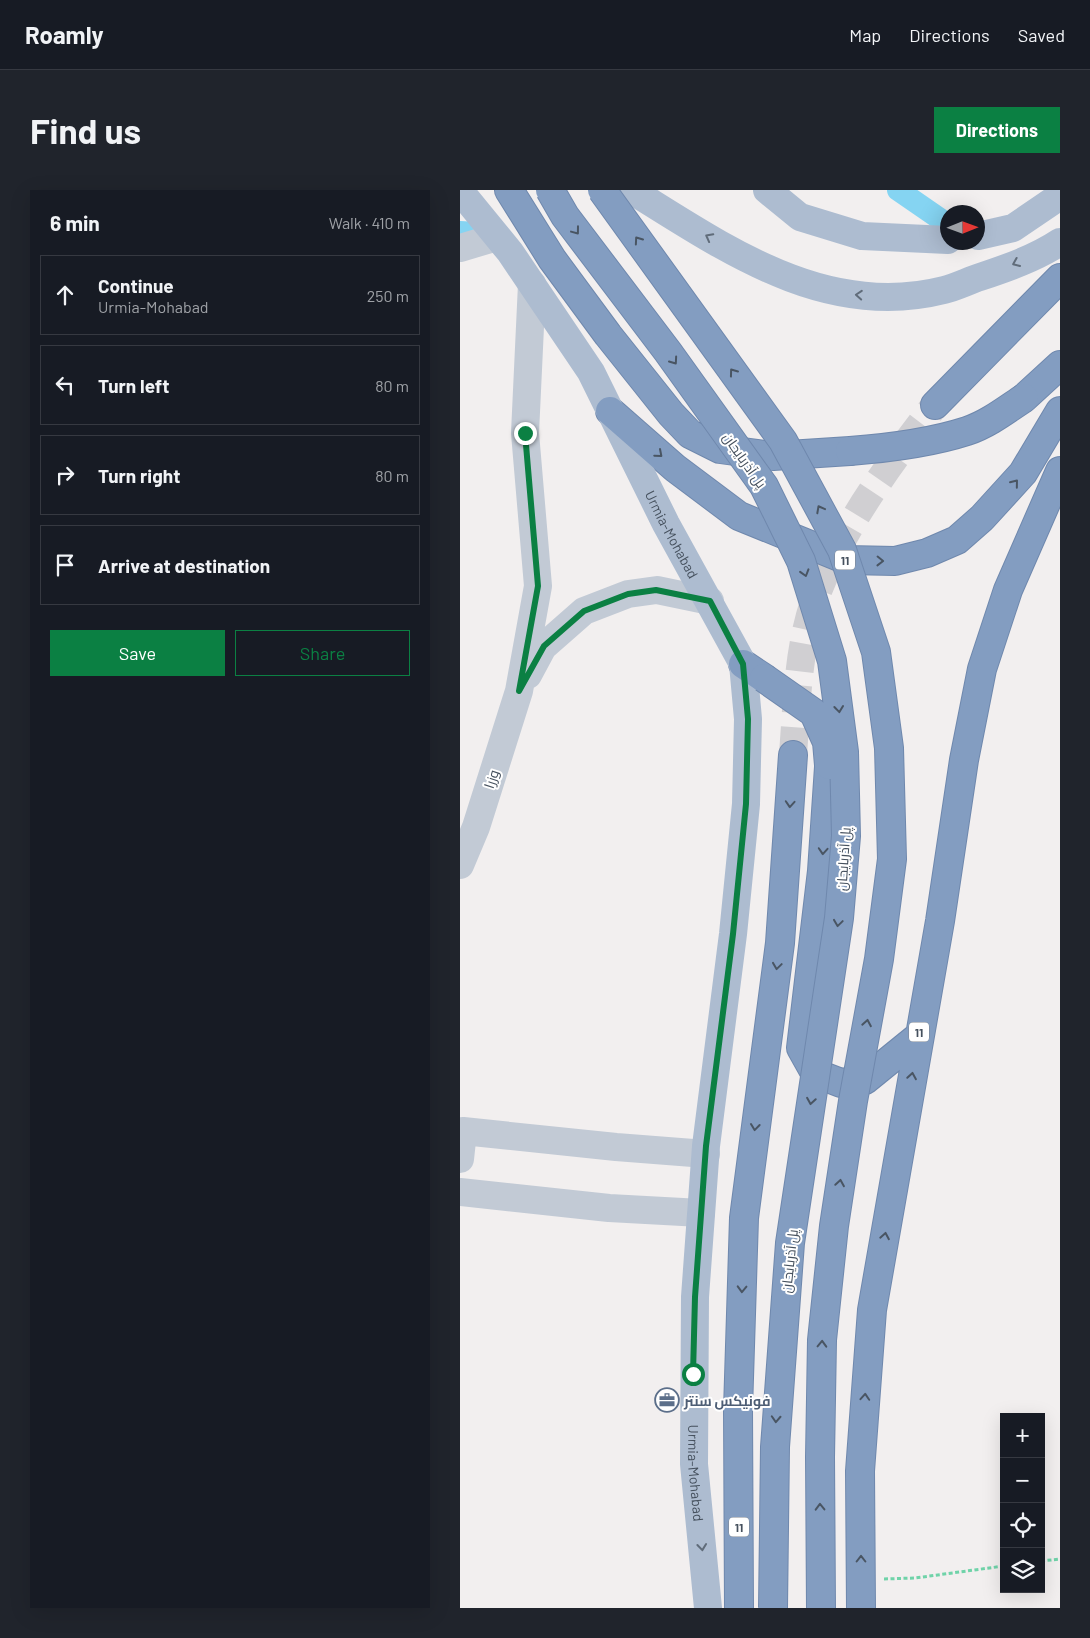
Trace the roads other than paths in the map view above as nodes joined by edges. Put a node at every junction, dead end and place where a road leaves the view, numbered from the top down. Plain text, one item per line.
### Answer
1 (509, 190) edge
2 (550, 190) edge
3 (602, 190) edge
4 (631, 190) edge
5 (767, 190) edge
6 (460, 192) edge
7 (1056, 200) edge
8 (985, 234) edge
9 (497, 237) junction
10 (940, 240) edge
11 (1060, 242) edge
12 (460, 248) edge
13 (1060, 278) edge
14 (532, 284) junction
15 (1060, 365) edge
16 (936, 405) tunnel mouth
17 (610, 411) junction
18 (1060, 411) edge
19 (1060, 471) edge
20 (710, 601) junction
21 (754, 671) junction
22 (519, 691) junction
23 (793, 756) tunnel mouth
24 (460, 865) edge
25 (918, 1037) junction
26 (706, 1154) junction
27 (460, 1159) edge
28 (460, 1192) edge
29 (701, 1213) junction
30 (708, 1608) edge
31 (739, 1608) edge
32 (773, 1608) edge
33 (821, 1608) edge
34 (861, 1608) edge

1 - 15 highway, bridge
2 -> 32 highway, پل آذربایجان, bridge
33 -> 3 highway, bridge
11 -> 4 main road
5 - 10 main road
6 - 9 main road, Urmia-Mohabad / 11
7 - 8 main road
9 - 12 street
9 - 14 main road, Urmia-Mohabad / 11
13 - 16 highway
14 - 17 main road, Urmia-Mohabad / 11
14 - 22 street
17 -> 18 highway, 11
17 - 20 main road, Urmia-Mohabad / 11
19 - 25 highway, 11
20 - 21 main road, Urmia-Mohabad / 11
20 - 22 street
21 -> 25 highway, bridge
21 - 26 main road, Urmia-Mohabad / 11
22 - 24 street, وزرا
23 -> 31 highway, 11
34 -> 25 highway, 11
26 - 27 street
26 - 29 main road, Urmia-Mohabad / 11
28 - 29 street
29 -> 30 main road, Urmia-Mohabad / 11

